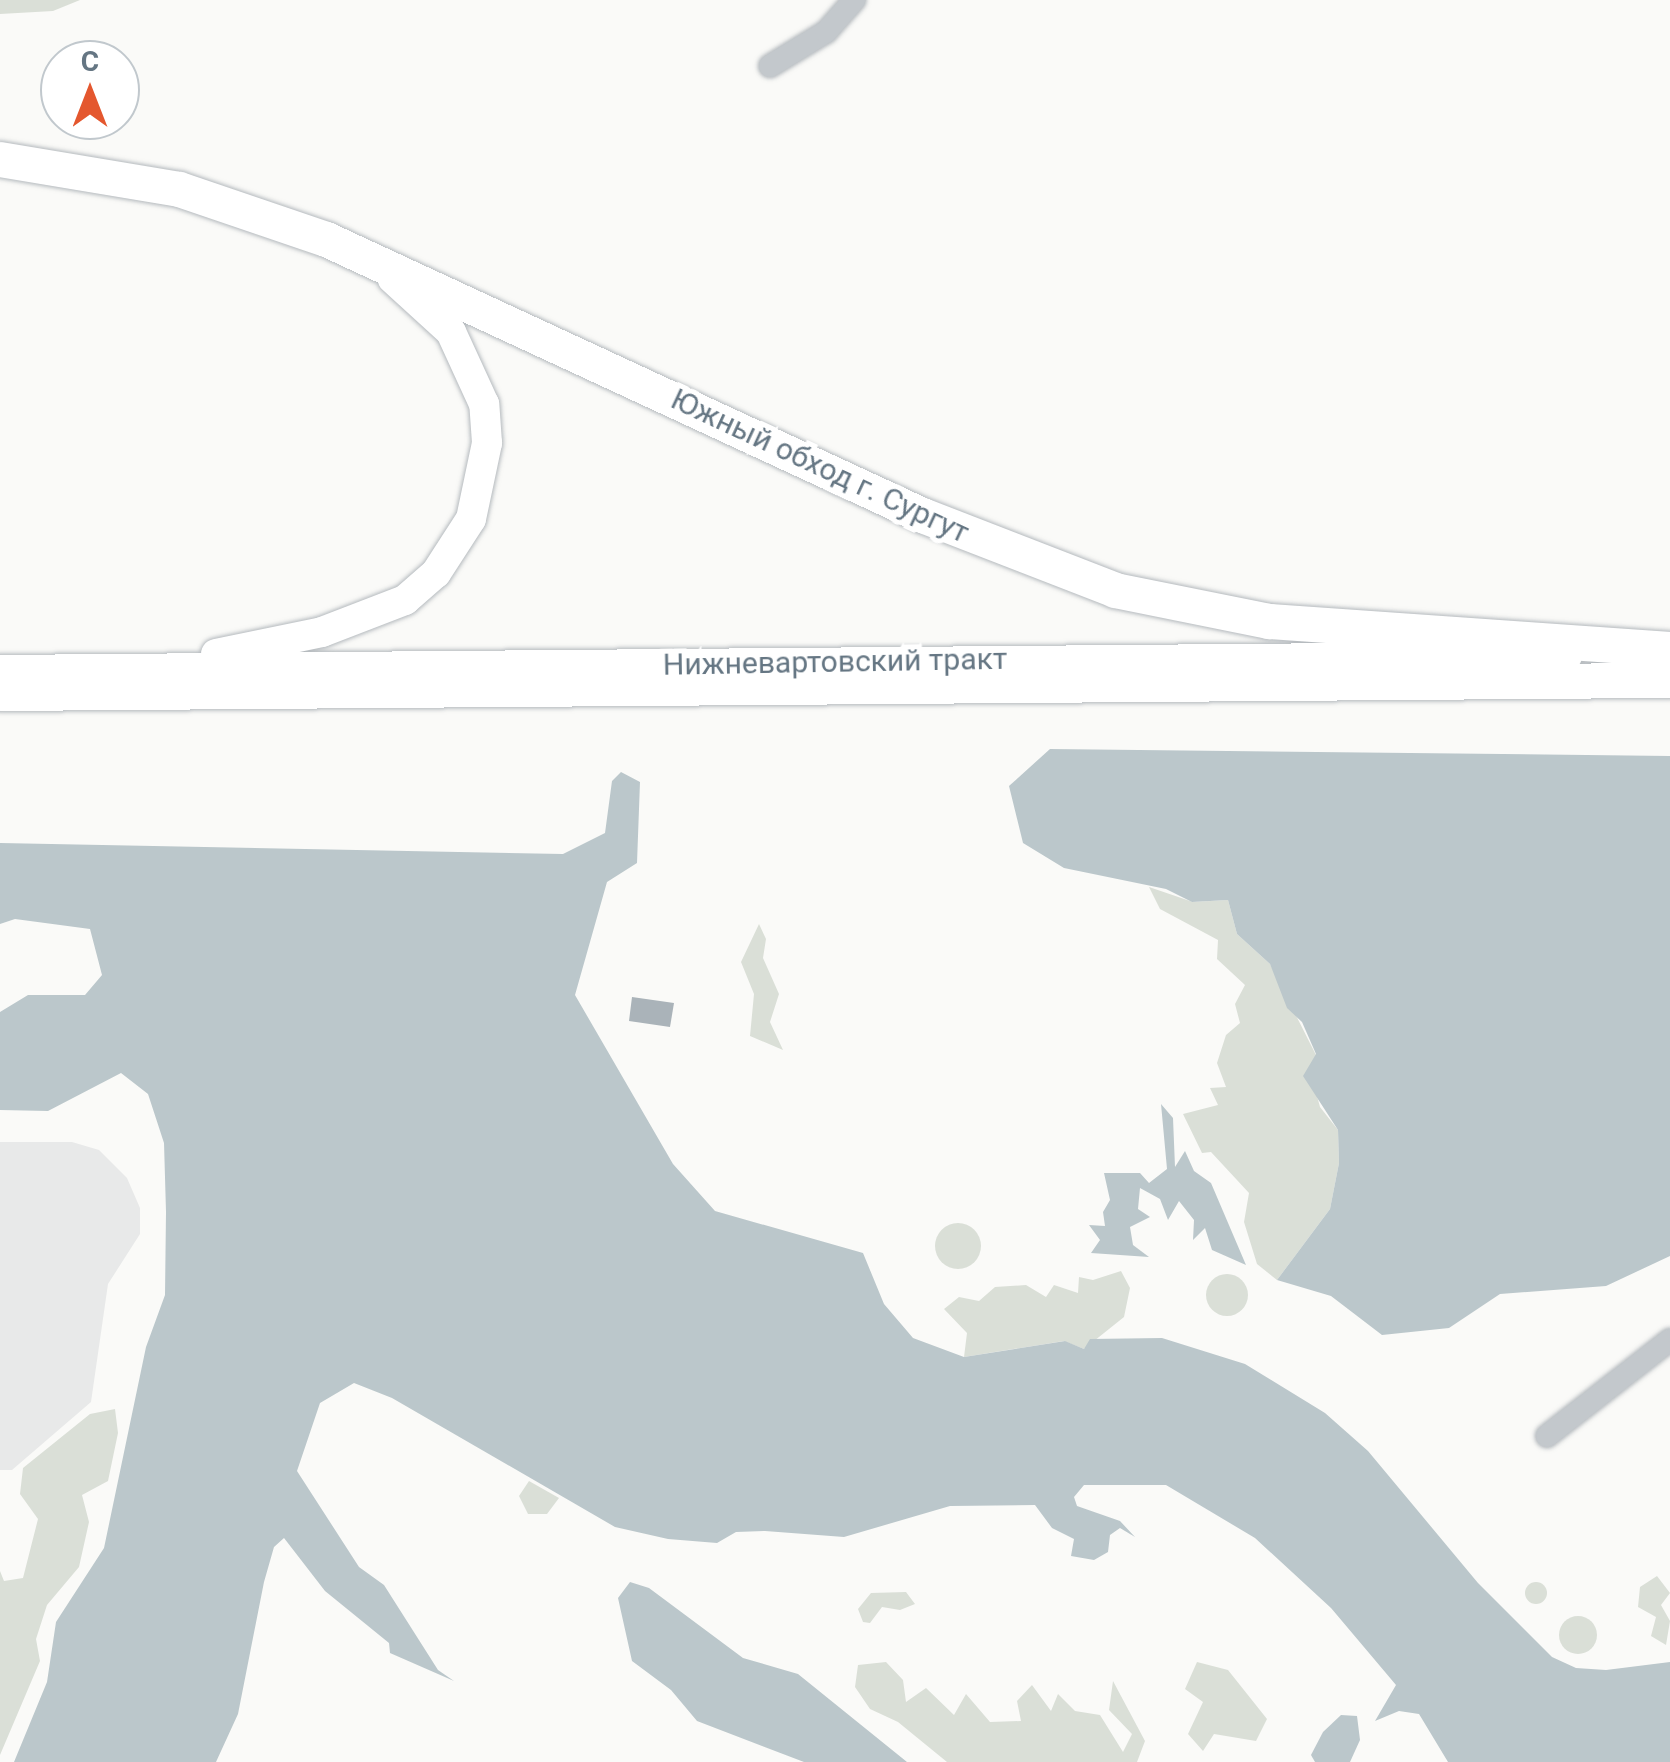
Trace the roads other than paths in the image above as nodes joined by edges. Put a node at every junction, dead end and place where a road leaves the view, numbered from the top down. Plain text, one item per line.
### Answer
1 (854, 0) edge
2 (770, 66) dead end
3 (0, 160) edge
4 (326, 239) junction
5 (1670, 653) edge
6 (0, 670) edge
7 (84, 670) junction
8 (1670, 680) edge
9 (0, 693) edge
10 (1670, 1340) edge
11 (1547, 1436) dead end

1 - 2 lane
3 - 4 highway, Южный обход г. Сургут
4 - 5 highway, Южный обход г. Сургут
4 - 7 main road
5 - 7 main road, Нижневартовский тракт
6 - 7 main road, Нижневартовский тракт
8 - 9 highway, Нижневартовский тракт
10 - 11 lane

